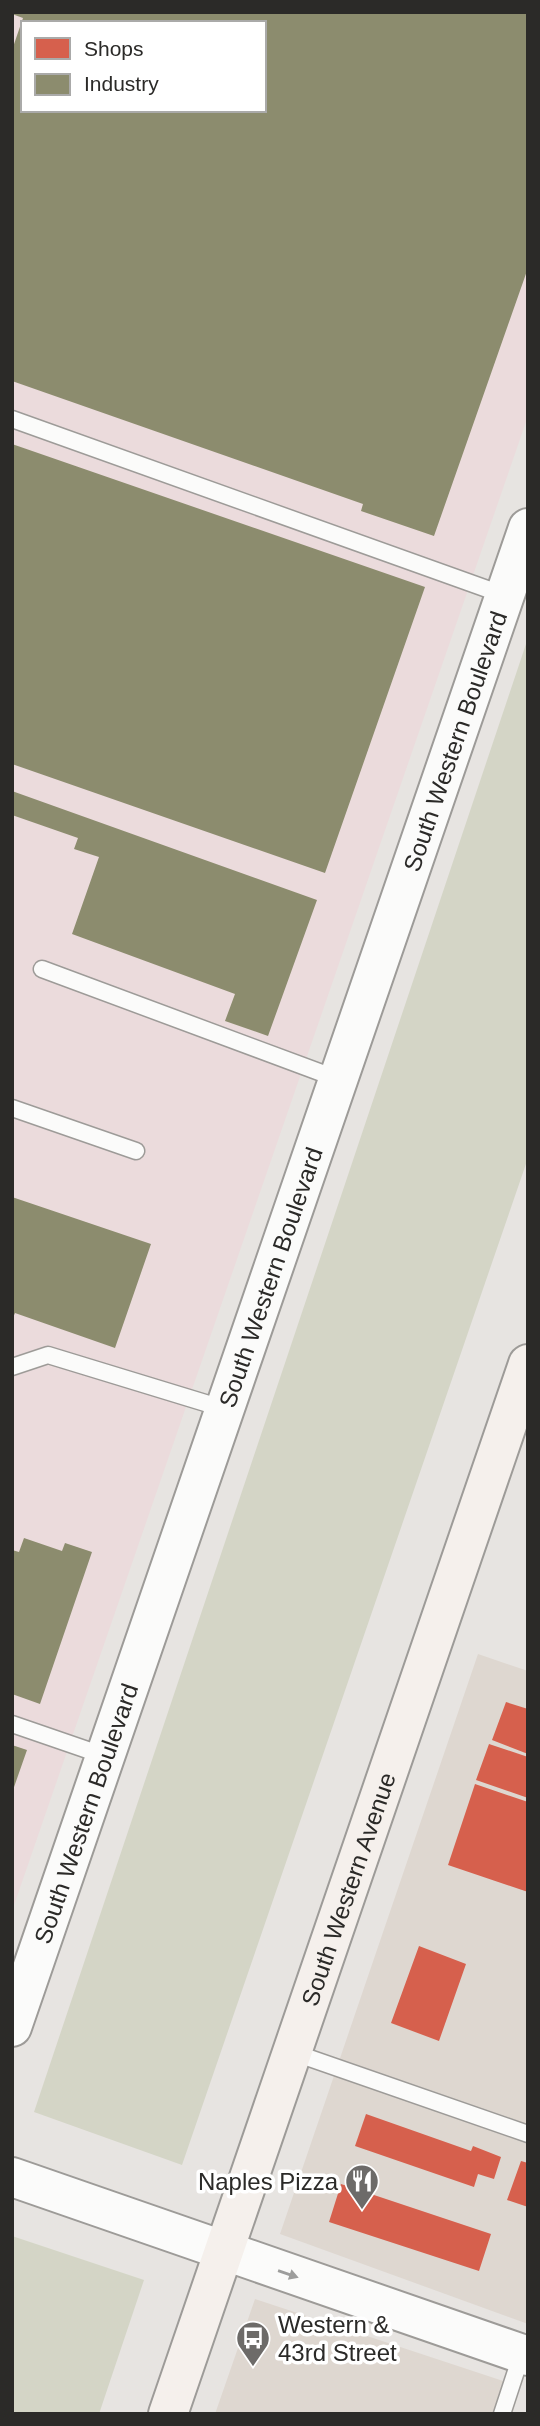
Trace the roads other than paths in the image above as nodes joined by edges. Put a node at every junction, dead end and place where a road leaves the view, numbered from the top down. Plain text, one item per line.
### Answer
1 (12, 419) edge
2 (528, 528) edge
3 (505, 595) junction
4 (42, 969) dead end
5 (338, 1079) junction
6 (12, 1108) edge
7 (136, 1151) dead end
8 (528, 1364) edge
9 (12, 1367) edge
10 (225, 1409) junction
11 (12, 1724) edge
12 (106, 1756) junction
13 (12, 2027) edge
14 (292, 2052) junction
15 (528, 2134) edge
16 (12, 2177) edge
17 (224, 2252) junction
18 (526, 2349) edge
19 (168, 2414) edge
20 (502, 2414) edge

1 - 3 lane
2 - 3 street, South Western Boulevard
3 - 5 street, South Western Boulevard
4 - 5 lane
5 - 10 street, South Western Boulevard
6 - 7 lane
8 - 14 main road, South Western Avenue
9 - 10 lane
10 - 12 street, South Western Boulevard
11 - 12 lane
12 - 13 street, South Western Boulevard
14 - 15 lane
14 - 17 main road, South Western Avenue
16 - 17 street
17 -> 18 street
17 - 19 main road, South Western Avenue
18 - 20 lane

